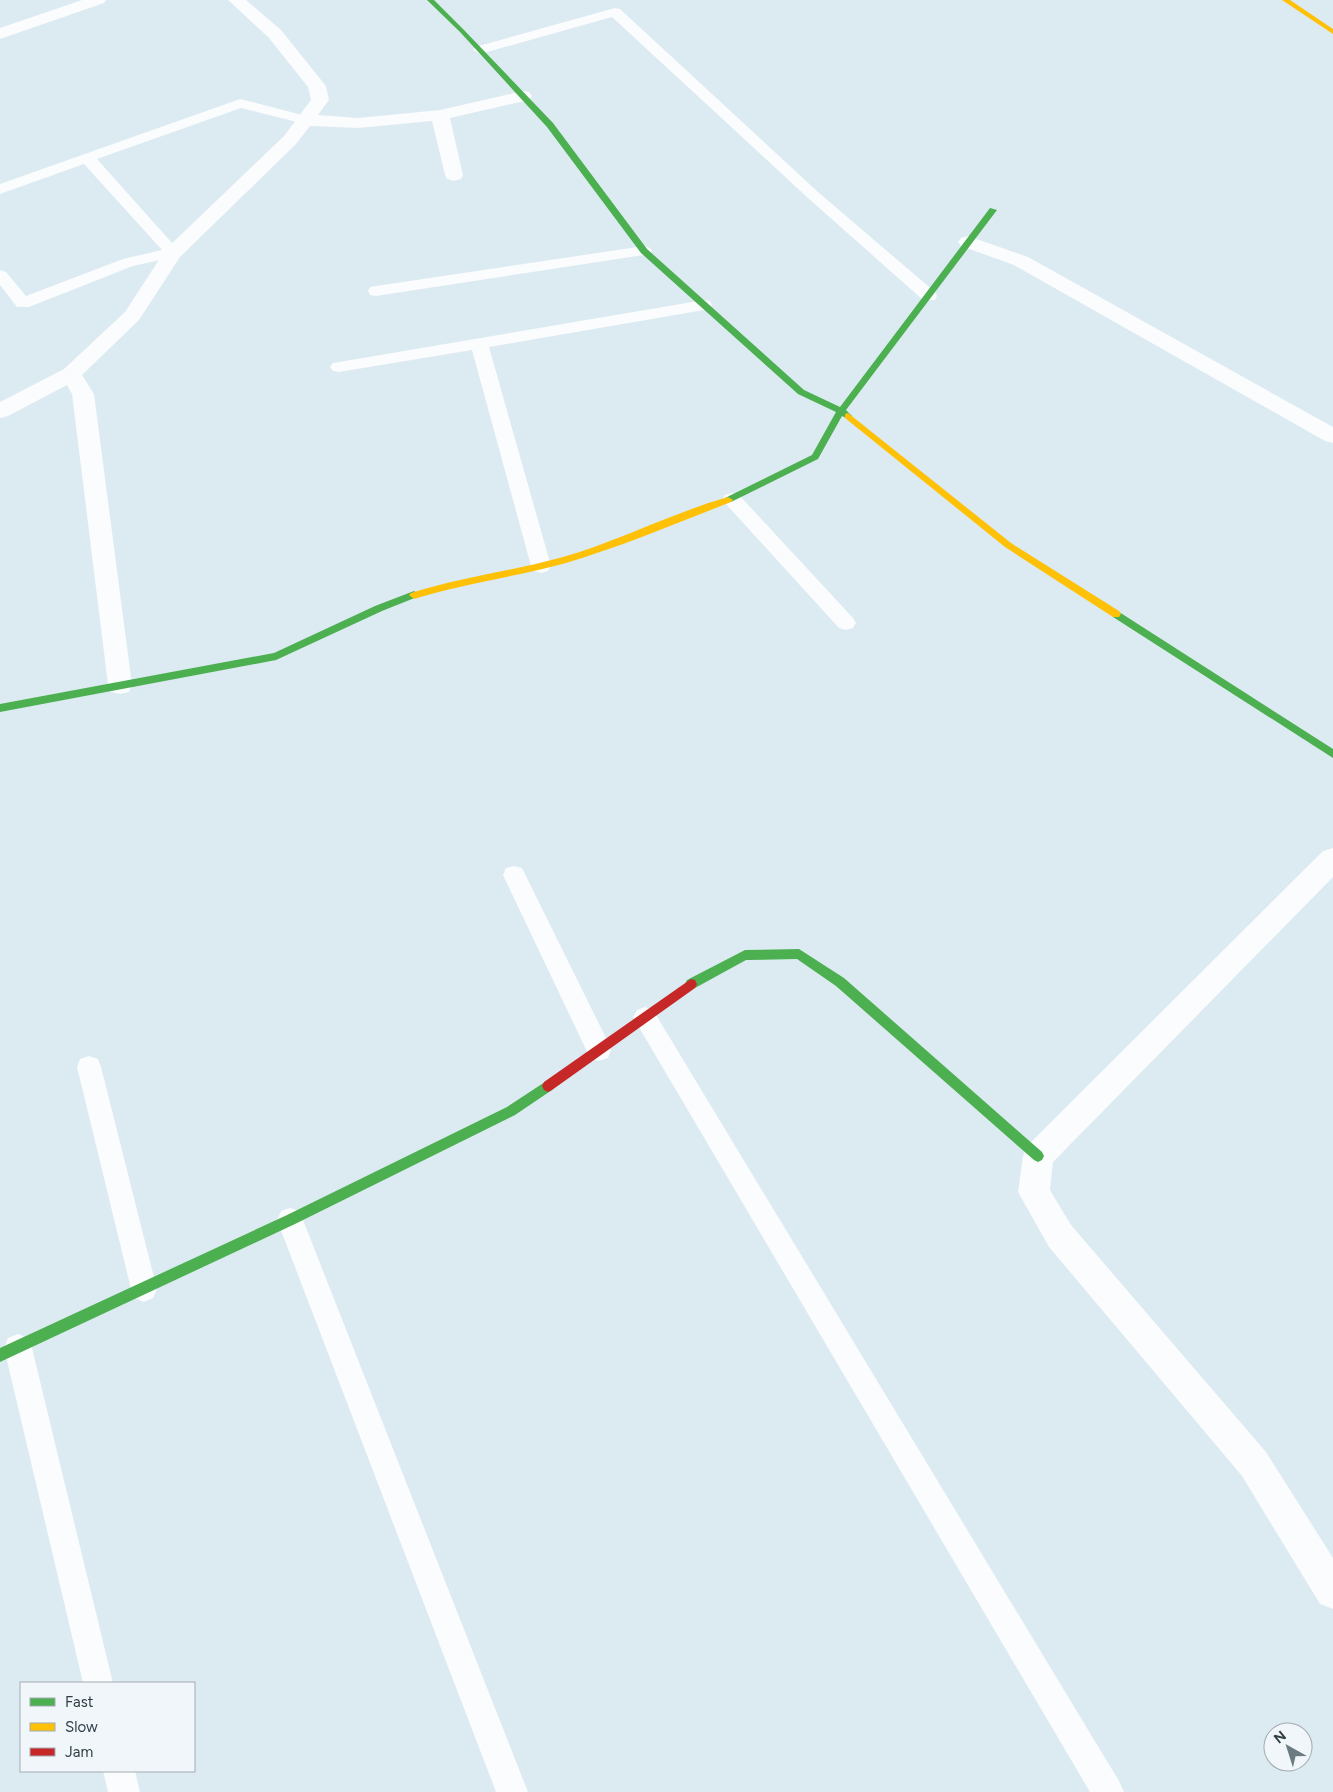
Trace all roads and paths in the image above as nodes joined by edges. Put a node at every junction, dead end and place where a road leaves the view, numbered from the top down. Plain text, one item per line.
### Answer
1 (98, 0) edge
2 (236, 0) edge
3 (430, 0) edge
4 (1285, 0) edge
5 (1333, 32) edge
6 (0, 34) edge
7 (480, 50) junction
8 (523, 96) junction
9 (440, 115) junction
10 (305, 120) junction
11 (87, 158) junction
12 (454, 175) dead end
13 (0, 189) edge
14 (993, 210) dead end
15 (968, 242) junction
16 (644, 251) junction
17 (173, 253) junction
18 (0, 275) edge
19 (376, 291) dead end
20 (928, 296) junction
21 (704, 305) junction
22 (479, 343) junction
23 (338, 367) dead end
24 (71, 374) junction
25 (0, 411) edge
26 (842, 411) junction
27 (1333, 436) edge
28 (732, 500) junction
29 (541, 566) junction
30 (846, 623) dead end
31 (120, 686) junction
32 (0, 708) edge
33 (1333, 754) edge
34 (1333, 859) edge
35 (514, 875) dead end
36 (645, 1017) junction
37 (599, 1050) junction
38 (89, 1067) dead end
39 (1038, 1156) junction
40 (290, 1220) junction
41 (144, 1290) junction
42 (9, 1352) edge
43 (1333, 1590) edge
44 (98, 1682) edge
45 (119, 1772) edge
46 (124, 1792) edge
47 (512, 1792) edge
48 (1108, 1792) edge

1 - 6 street
2 - 10 street
3 - 7 street
4 - 5 street
7 - 8 street
7 - 20 lane
8 - 9 street
8 - 16 street
9 - 10 street
9 - 12 street
10 - 11 lane
10 - 17 street
11 - 13 lane
11 - 17 lane
14 - 15 street
15 - 20 street
15 - 27 street
16 - 19 lane
16 - 21 street
17 - 18 lane
17 - 24 street
20 - 26 street
21 - 22 lane
21 - 26 street
22 - 23 lane
22 - 29 lane
24 - 25 street
24 - 31 street
26 - 28 street
26 - 33 street
28 - 29 street
28 - 30 lane
29 - 31 street
31 - 32 street
34 - 39 street
35 - 37 lane
36 - 37 street
36 - 39 street
36 - 48 lane
37 - 40 street
38 - 41 lane
39 - 43 street
40 - 41 street
40 - 47 lane
41 - 42 street
42 - 44 lane
45 - 46 lane

